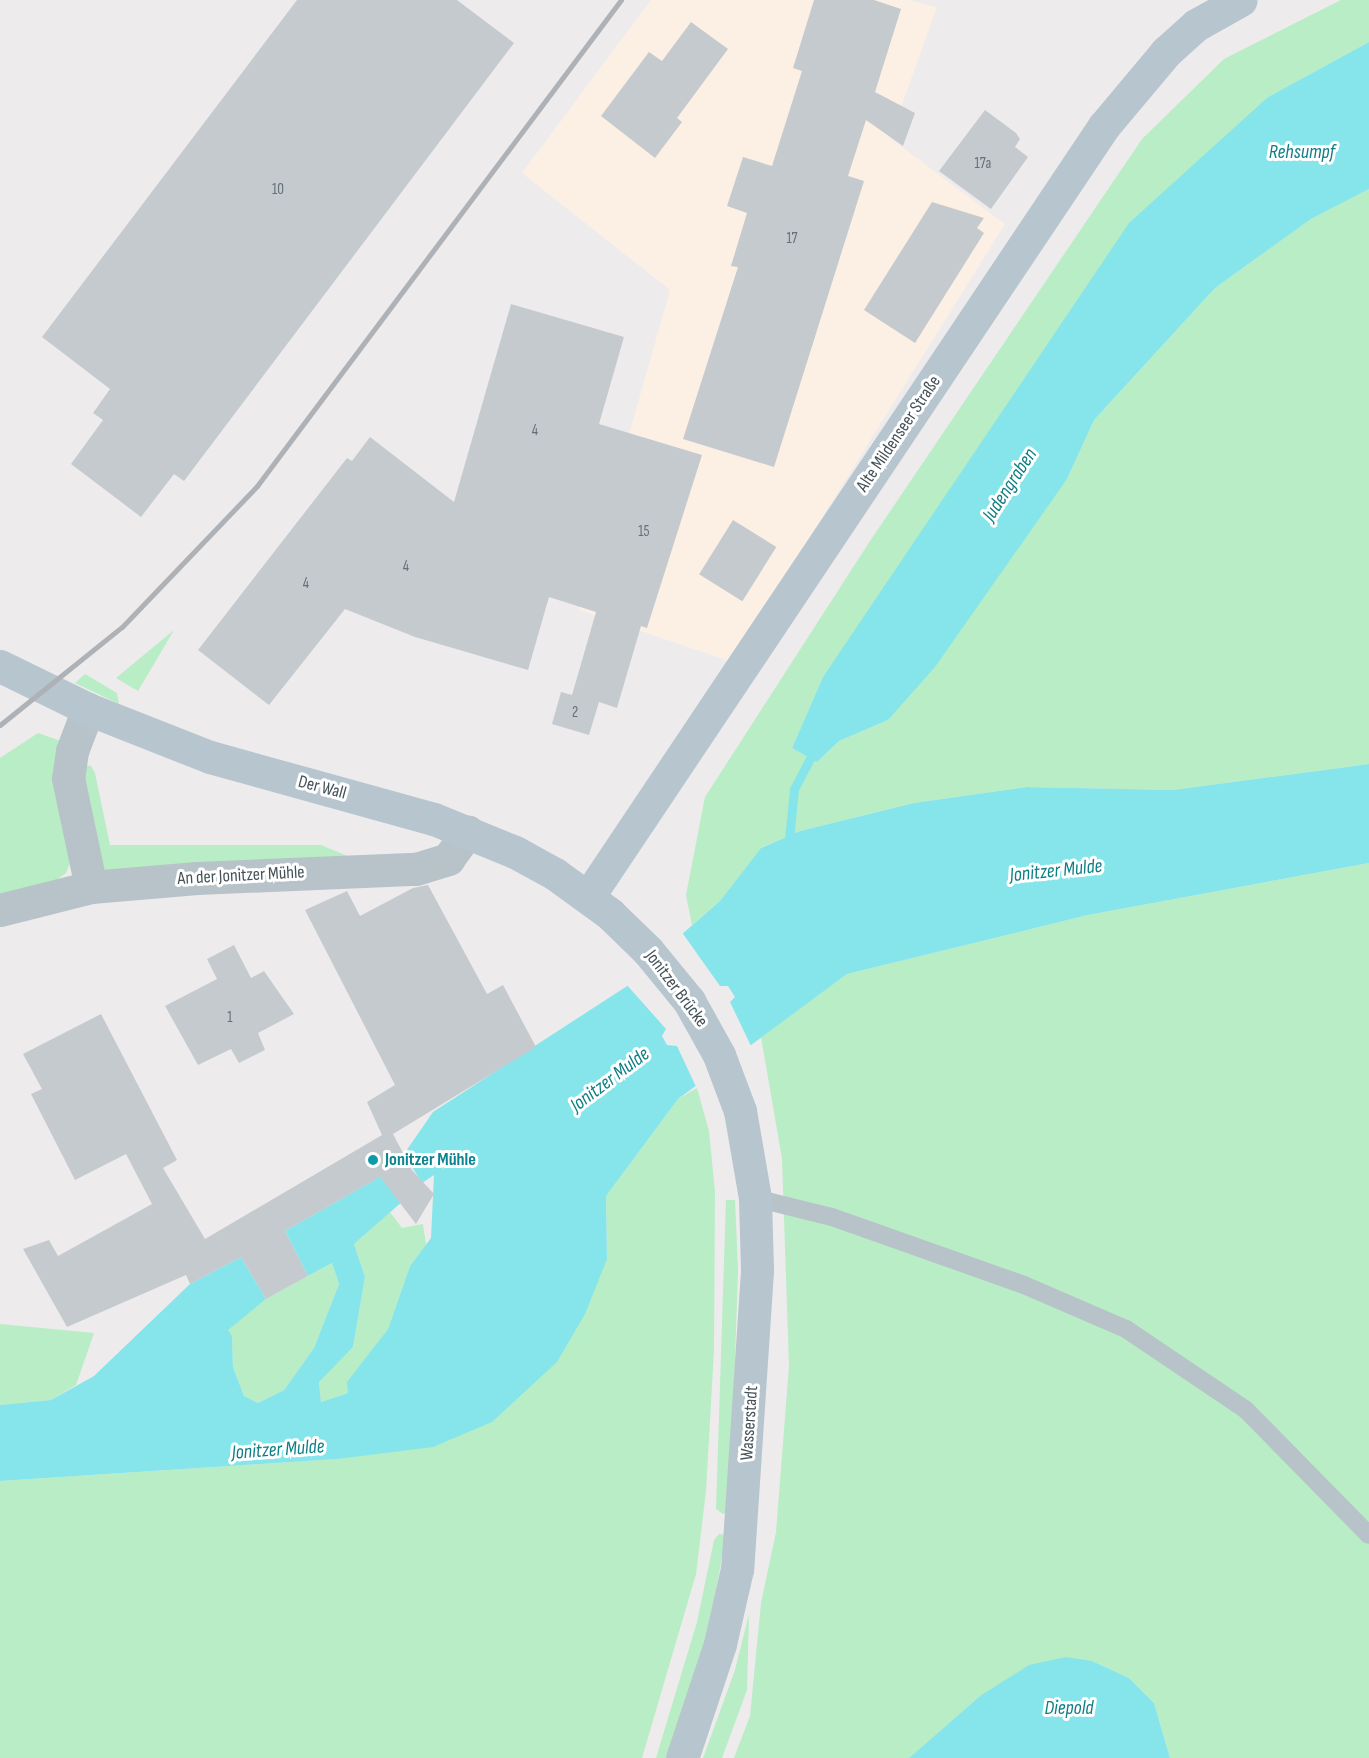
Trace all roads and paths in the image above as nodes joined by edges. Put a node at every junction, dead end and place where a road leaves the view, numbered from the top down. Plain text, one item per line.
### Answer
1 (1235, 1) edge
2 (0, 666) edge
3 (88, 709) junction
4 (468, 831) junction
5 (91, 887) junction
6 (588, 897) junction
7 (0, 910) edge
8 (631, 933) joint
9 (730, 1082) joint
10 (755, 1198) junction
11 (1369, 1535) edge
12 (682, 1758) edge

1 - 6 main road, Alte Mildenseer Straße
2 - 3 main road, Der Wall
3 - 4 main road, Der Wall
3 - 5 street
4 - 5 street, An der Jonitzer Mühle
4 - 6 main road, Der Wall
5 - 7 street, An der Jonitzer Mühle
6 - 8 main road, Der Wall
8 - 9 main road, Jonitzer Brücke
9 - 10 main road, Wasserstadt
10 - 11 lane
10 - 12 main road, Wasserstadt

